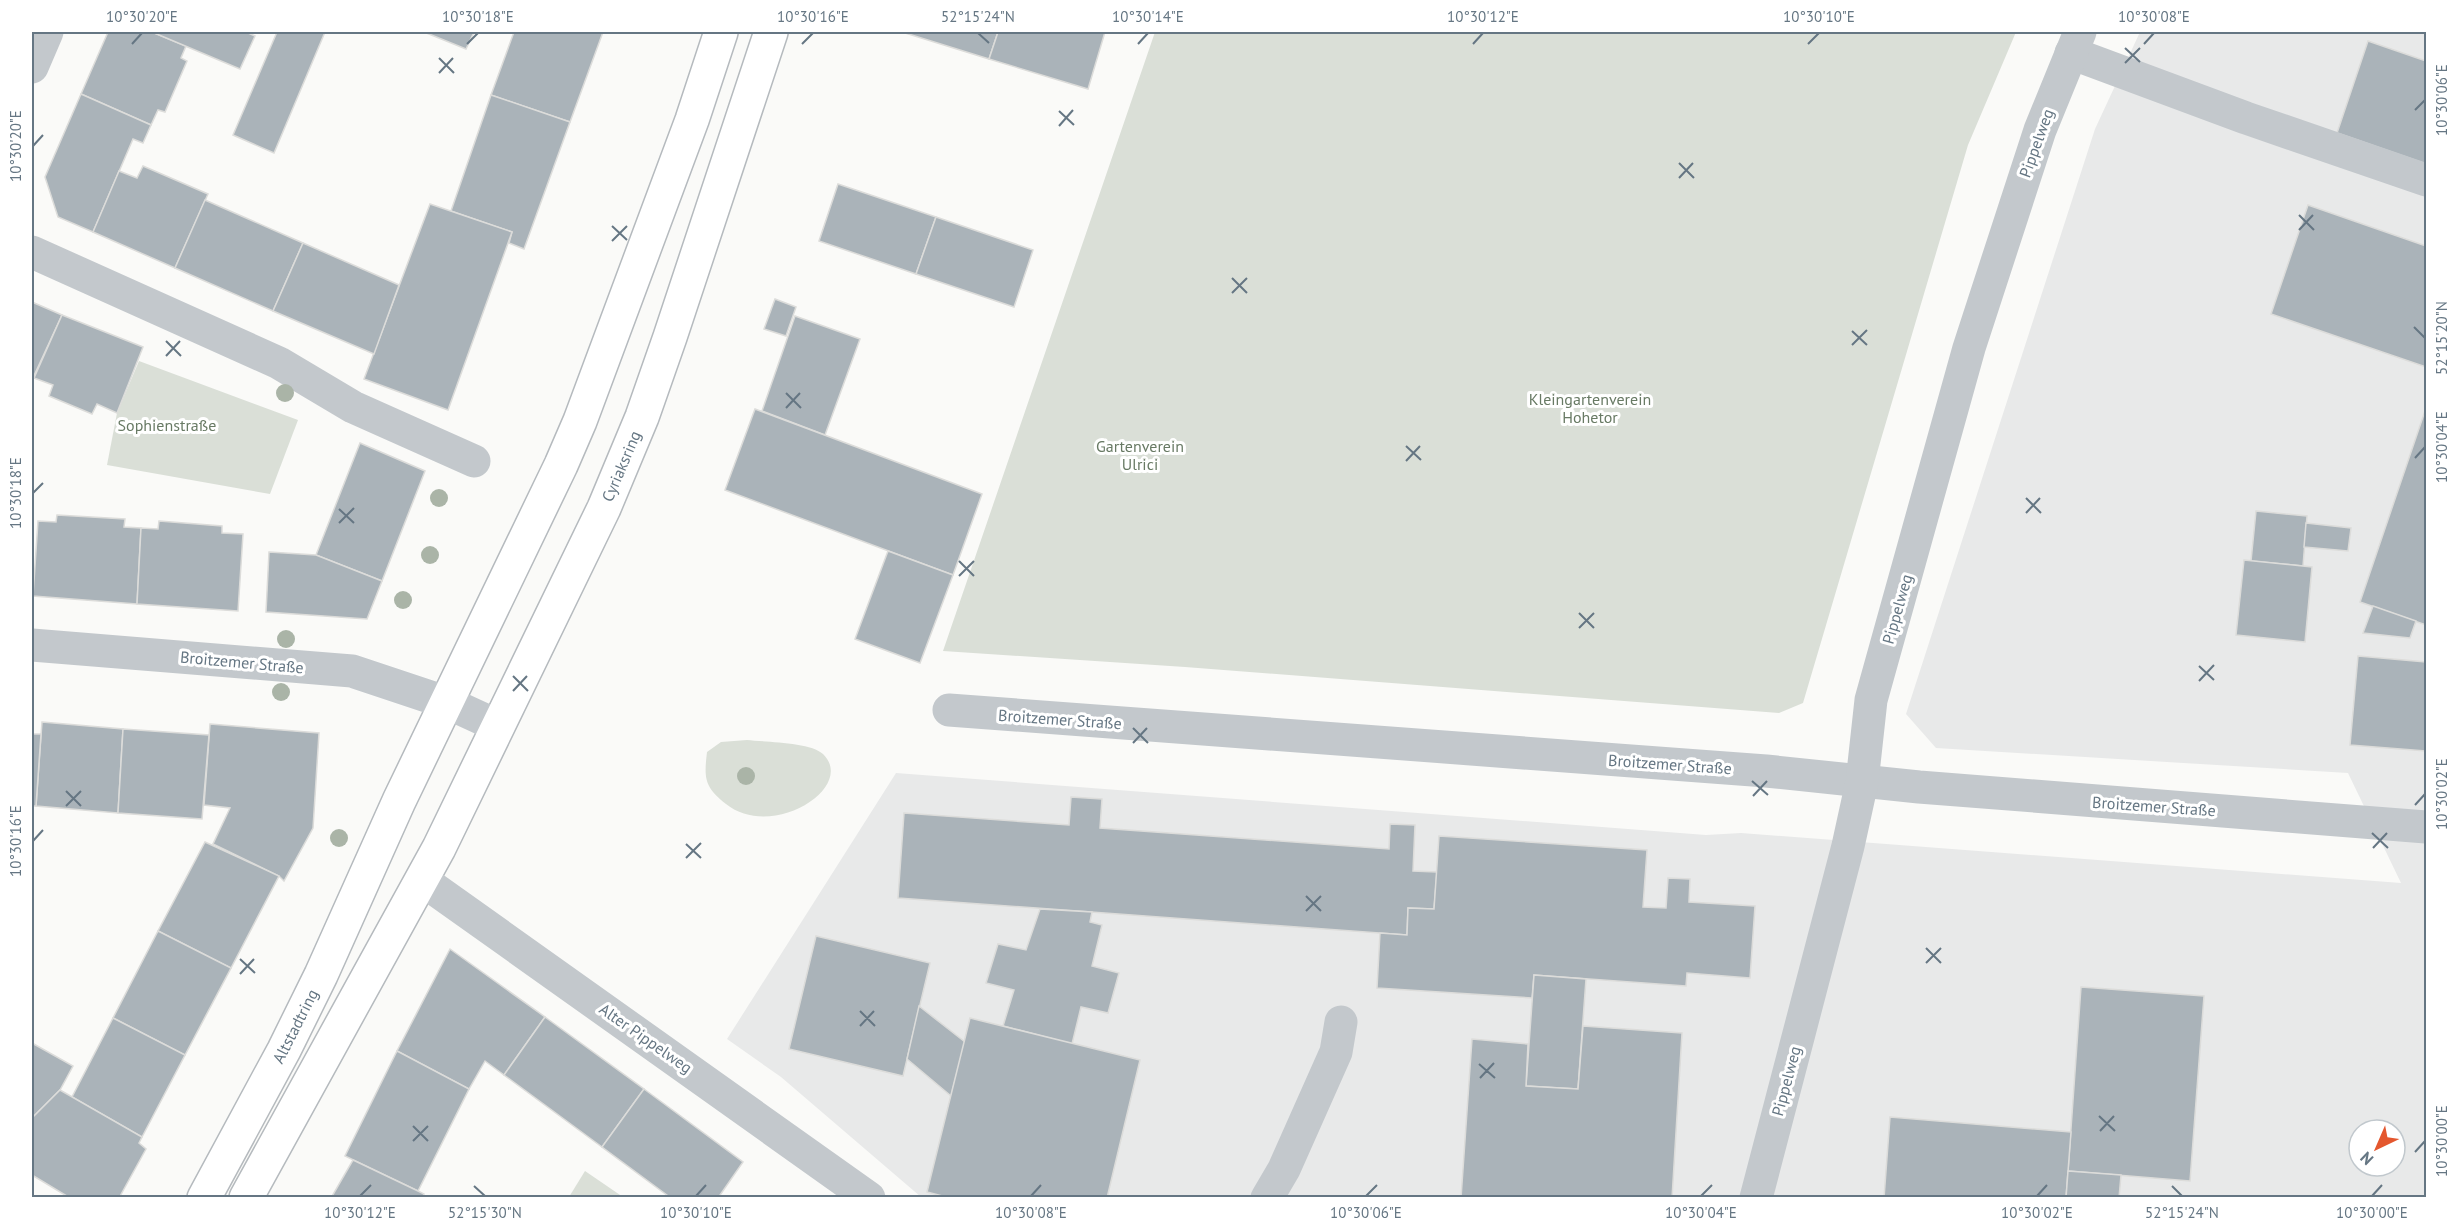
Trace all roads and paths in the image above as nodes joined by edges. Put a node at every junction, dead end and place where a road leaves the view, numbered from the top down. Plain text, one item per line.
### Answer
1 (47, 32) edge
2 (721, 32) edge
3 (771, 32) edge
4 (2075, 42) edge
5 (32, 67) edge
6 (2427, 180) edge
7 (32, 252) edge
8 (474, 461) dead end
9 (32, 645) edge
10 (448, 703) junction
11 (949, 710) dead end
12 (498, 726) junction
13 (1862, 782) junction
14 (2427, 827) edge
15 (422, 880) junction
16 (1341, 1022) dead end
17 (204, 1197) edge
18 (246, 1197) edge
19 (868, 1197) edge
20 (1267, 1197) edge
21 (1756, 1197) edge

1 - 5 street
2 - 10 main road
3 - 12 main road, Cyriaksring
4 - 6 street
4 - 13 street, Pippelweg
7 - 8 street
9 - 10 street, Broitzemer Straße
10 - 12 street, Broitzemer Straße
10 - 17 main road, Altstadtring
11 - 13 street, Broitzemer Straße
12 - 15 main road, Cyriaksring
13 - 14 street, Broitzemer Straße
13 - 21 street, Pippelweg
15 - 18 main road
15 - 19 street, Alter Pippelweg
16 - 20 street

